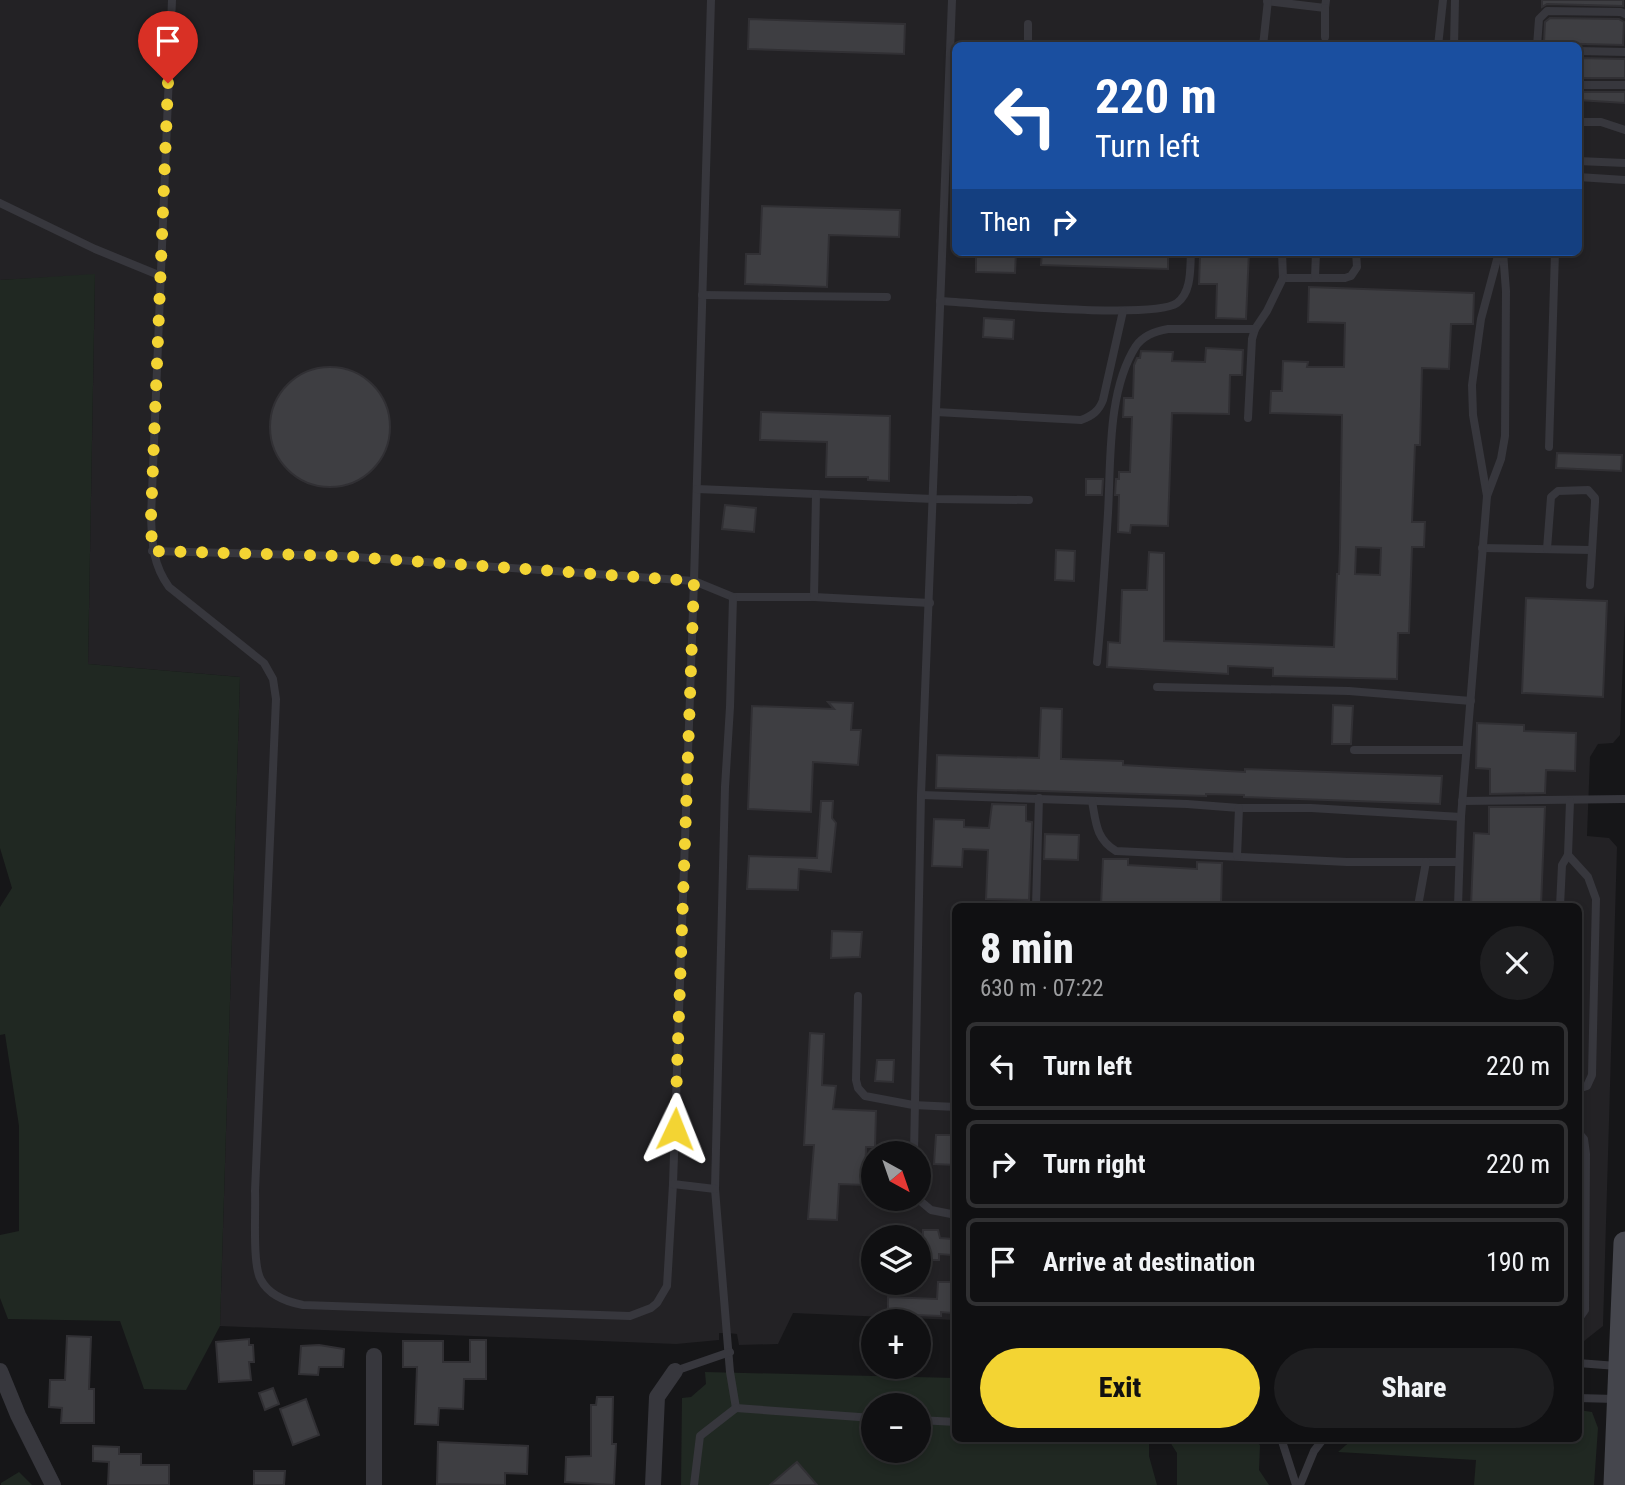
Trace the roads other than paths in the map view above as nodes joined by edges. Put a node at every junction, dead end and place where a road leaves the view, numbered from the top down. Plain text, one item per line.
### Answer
1 (172, 0) edge
2 (711, 0) edge
3 (952, 0) edge
4 (1443, 0) edge
5 (1455, 0) edge
6 (1268, 1) edge
7 (1326, 4) edge
8 (1625, 14) edge
9 (1028, 24) dead end
10 (1325, 37) dead end
11 (1028, 42) edge
12 (1263, 42) edge
13 (1438, 42) edge
14 (1454, 42) edge
15 (1536, 42) edge
16 (1582, 51) edge
17 (1625, 52) edge
18 (1582, 85) edge
19 (1625, 85) edge
20 (1582, 122) edge
21 (952, 128) edge
22 (1625, 130) edge
23 (1582, 161) edge
24 (1625, 163) edge
25 (1582, 177) edge
26 (1625, 180) edge
27 (0, 203) edge
28 (1191, 256) edge
29 (1282, 256) edge
30 (1316, 256) edge
31 (1356, 256) edge
32 (1500, 256) edge
33 (1502, 256) edge
34 (1555, 256) edge
35 (161, 276) junction
36 (1283, 278) junction
37 (1315, 278) junction
38 (702, 295) junction
39 (887, 297) dead end
40 (940, 301) junction
41 (1123, 311) junction
42 (1255, 328) junction
43 (936, 412) junction
44 (1248, 418) dead end
45 (1549, 447) dead end
46 (697, 489) junction
47 (816, 494) junction
48 (1487, 496) junction
49 (933, 499) junction
50 (1029, 500) dead end
51 (1482, 548) junction
52 (1547, 549) junction
53 (1591, 550) junction
54 (152, 551) junction
55 (694, 581) junction
56 (1590, 585) dead end
57 (733, 597) junction
58 (814, 597) junction
59 (930, 604) junction
60 (1097, 662) dead end
61 (1157, 687) dead end
62 (1471, 701) junction
63 (1354, 750) dead end
64 (1466, 750) junction
65 (921, 795) junction
66 (1039, 798) junction
67 (1625, 799) edge
68 (1091, 801) junction
69 (1462, 801) junction
70 (1570, 801) junction
71 (1239, 808) junction
72 (1461, 817) junction
73 (1567, 855) junction
74 (1237, 856) junction
75 (1426, 862) junction
76 (1459, 862) junction
77 (1036, 903) edge
78 (1419, 903) edge
79 (1458, 903) edge
80 (1560, 903) edge
81 (858, 996) dead end
82 (1582, 1088) edge
83 (913, 1105) junction
84 (952, 1107) edge
85 (1582, 1137) edge
86 (914, 1141) edge
87 (673, 1184) junction
88 (715, 1189) junction
89 (931, 1210) edge
90 (952, 1214) edge
91 (1582, 1222) edge
92 (1625, 1243) edge
93 (1582, 1315) edge
94 (730, 1352) junction
95 (374, 1356) dead end
96 (1582, 1363) edge
97 (1620, 1366) junction
98 (676, 1370) joint
99 (0, 1371) edge
100 (1582, 1398) edge
101 (1618, 1399) junction
102 (736, 1408) junction
103 (861, 1417) edge
104 (931, 1421) edge
105 (952, 1422) edge
106 (1282, 1442) edge
107 (1321, 1442) edge
108 (53, 1485) edge
109 (374, 1485) edge
110 (653, 1485) edge
111 (694, 1485) edge
112 (1298, 1485) edge
113 (1615, 1485) edge

1 - 35 lane
2 - 38 lane
3 - 21 lane
4 - 13 lane
5 - 14 lane
6 - 7 lane
6 - 12 lane
7 - 10 lane
8 - 15 lane
9 - 11 lane
16 - 17 lane
18 - 19 lane
20 - 22 lane
21 - 40 lane
23 - 24 lane
25 - 26 lane
27 - 35 lane
28 - 41 lane
29 - 36 lane
30 - 37 lane
31 - 37 lane
32 - 48 lane
33 - 48 lane
34 - 45 lane
35 - 54 lane
36 - 37 lane
36 - 42 lane
38 - 39 lane
38 - 46 lane
40 - 41 lane
40 - 43 lane
41 - 43 lane
42 - 44 lane
42 - 60 lane
43 - 49 lane
46 - 47 lane
46 - 55 lane
47 - 49 lane
47 - 58 lane
48 - 51 lane
49 - 50 lane
49 - 59 lane
51 - 52 lane
51 - 62 lane
52 - 53 lane
52 - 53 lane
53 - 56 lane
54 - 55 lane
54 - 87 lane
55 - 57 lane
55 - 87 lane
57 - 58 lane
57 - 88 lane
58 - 59 lane
59 - 65 lane
61 - 62 lane
62 - 64 lane
63 - 64 lane
64 - 69 lane
65 - 66 lane
65 - 83 lane
66 - 68 lane
66 - 77 lane
67 - 70 lane
68 - 71 lane
68 - 74 lane
69 - 70 lane
69 - 72 lane
70 - 73 lane
71 - 72 lane
71 - 74 lane
72 - 76 lane
73 - 80 lane
73 - 82 lane
74 - 75 lane
75 - 76 lane
75 - 78 lane
76 - 79 lane
81 - 83 lane
83 - 84 lane
83 - 86 lane
85 - 91 lane
87 - 88 lane
88 - 94 lane
89 - 90 lane
91 - 93 lane
92 - 97 street
94 - 98 lane
94 - 102 lane
95 - 109 street
96 - 97 lane
97 - 101 street
98 - 110 street
99 - 108 street
100 - 101 lane
101 - 113 street
102 - 103 lane
102 - 111 lane
104 - 105 lane
106 - 112 lane
107 - 112 lane

